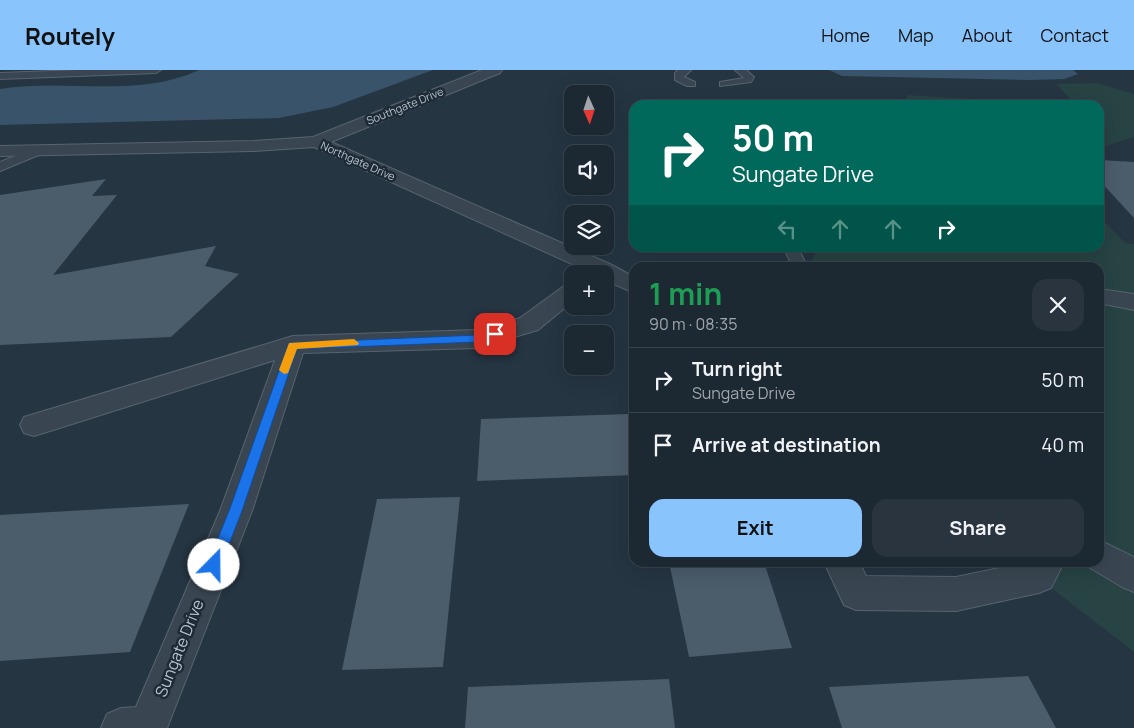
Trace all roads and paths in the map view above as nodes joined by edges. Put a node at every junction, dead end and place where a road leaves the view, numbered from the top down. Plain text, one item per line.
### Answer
1 (156, 70) edge
2 (495, 70) edge
3 (686, 70) edge
4 (740, 70) edge
5 (0, 76) edge
6 (691, 84) dead end
7 (724, 84) dead end
8 (316, 142) junction
9 (0, 151) edge
10 (37, 151) junction
11 (0, 167) edge
12 (585, 265) edge
13 (614, 278) edge
14 (629, 284) edge
15 (564, 297) edge
16 (1104, 297) edge
17 (1134, 302) edge
18 (293, 345) junction
19 (34, 425) dead end
20 (1104, 557) edge
21 (843, 567) edge
22 (1044, 567) edge
23 (1134, 576) edge
24 (139, 727) edge

1 - 5 lane
2 - 8 street, Southgate Drive
3 - 6 lane
4 - 7 lane
8 - 10 street, Northgate Drive
8 - 12 street, Northgate Drive
9 - 10 street, Northgate Drive
10 - 11 lane
13 - 14 street, Northgate Drive
15 - 18 street
16 - 17 street
18 - 19 street
18 - 24 street, Sungate Drive
20 - 23 street
21 - 22 street

